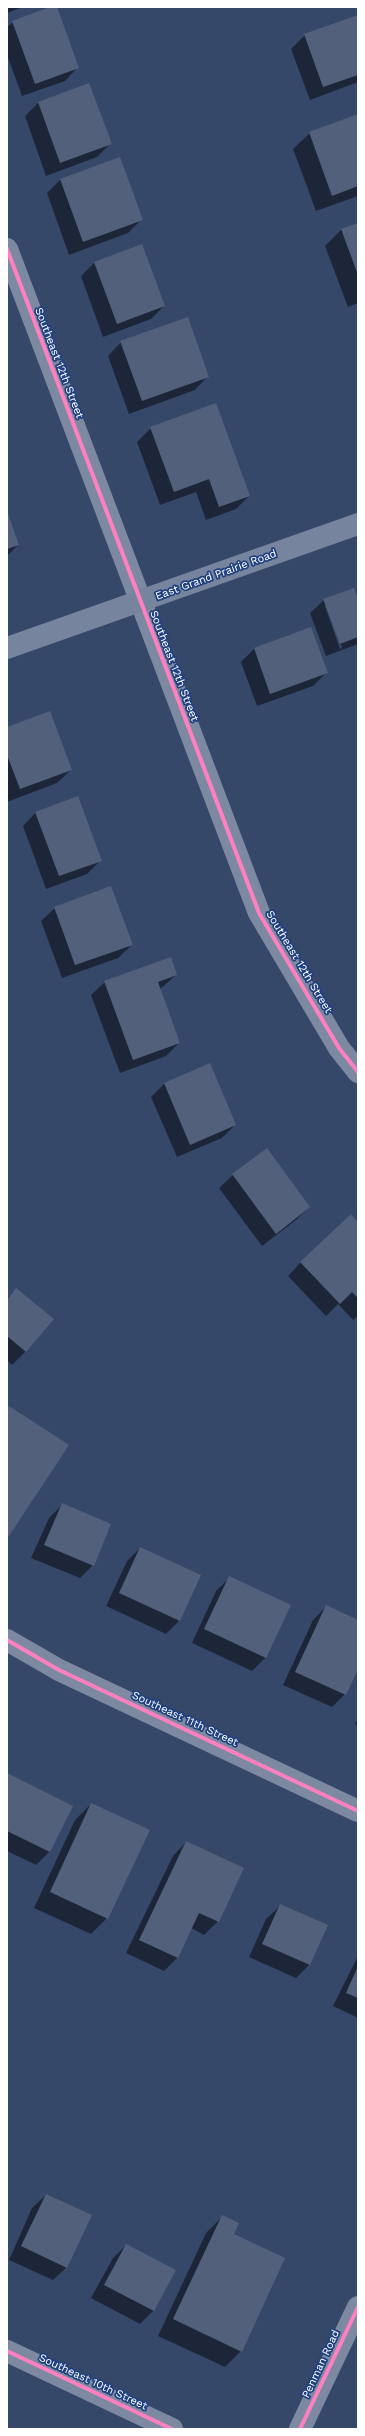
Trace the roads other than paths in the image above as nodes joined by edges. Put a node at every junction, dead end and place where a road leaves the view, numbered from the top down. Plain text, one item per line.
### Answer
1 (7, 249) edge
2 (358, 524) edge
3 (140, 602) junction
4 (7, 648) edge
5 (358, 1072) edge
6 (7, 1640) edge
7 (358, 1811) edge
8 (358, 2307) edge
9 (7, 2351) edge
10 (172, 2429) edge
11 (300, 2429) edge

1 - 3 street, Southeast 12th Street
2 - 3 street, East Grand Prairie Road
3 - 4 street, East Grand Prairie Road
3 - 5 street, Southeast 12th Street
6 - 7 street, Southeast 11th Street
8 - 11 street, Penman Road
9 - 10 street, Southeast 10th Street

